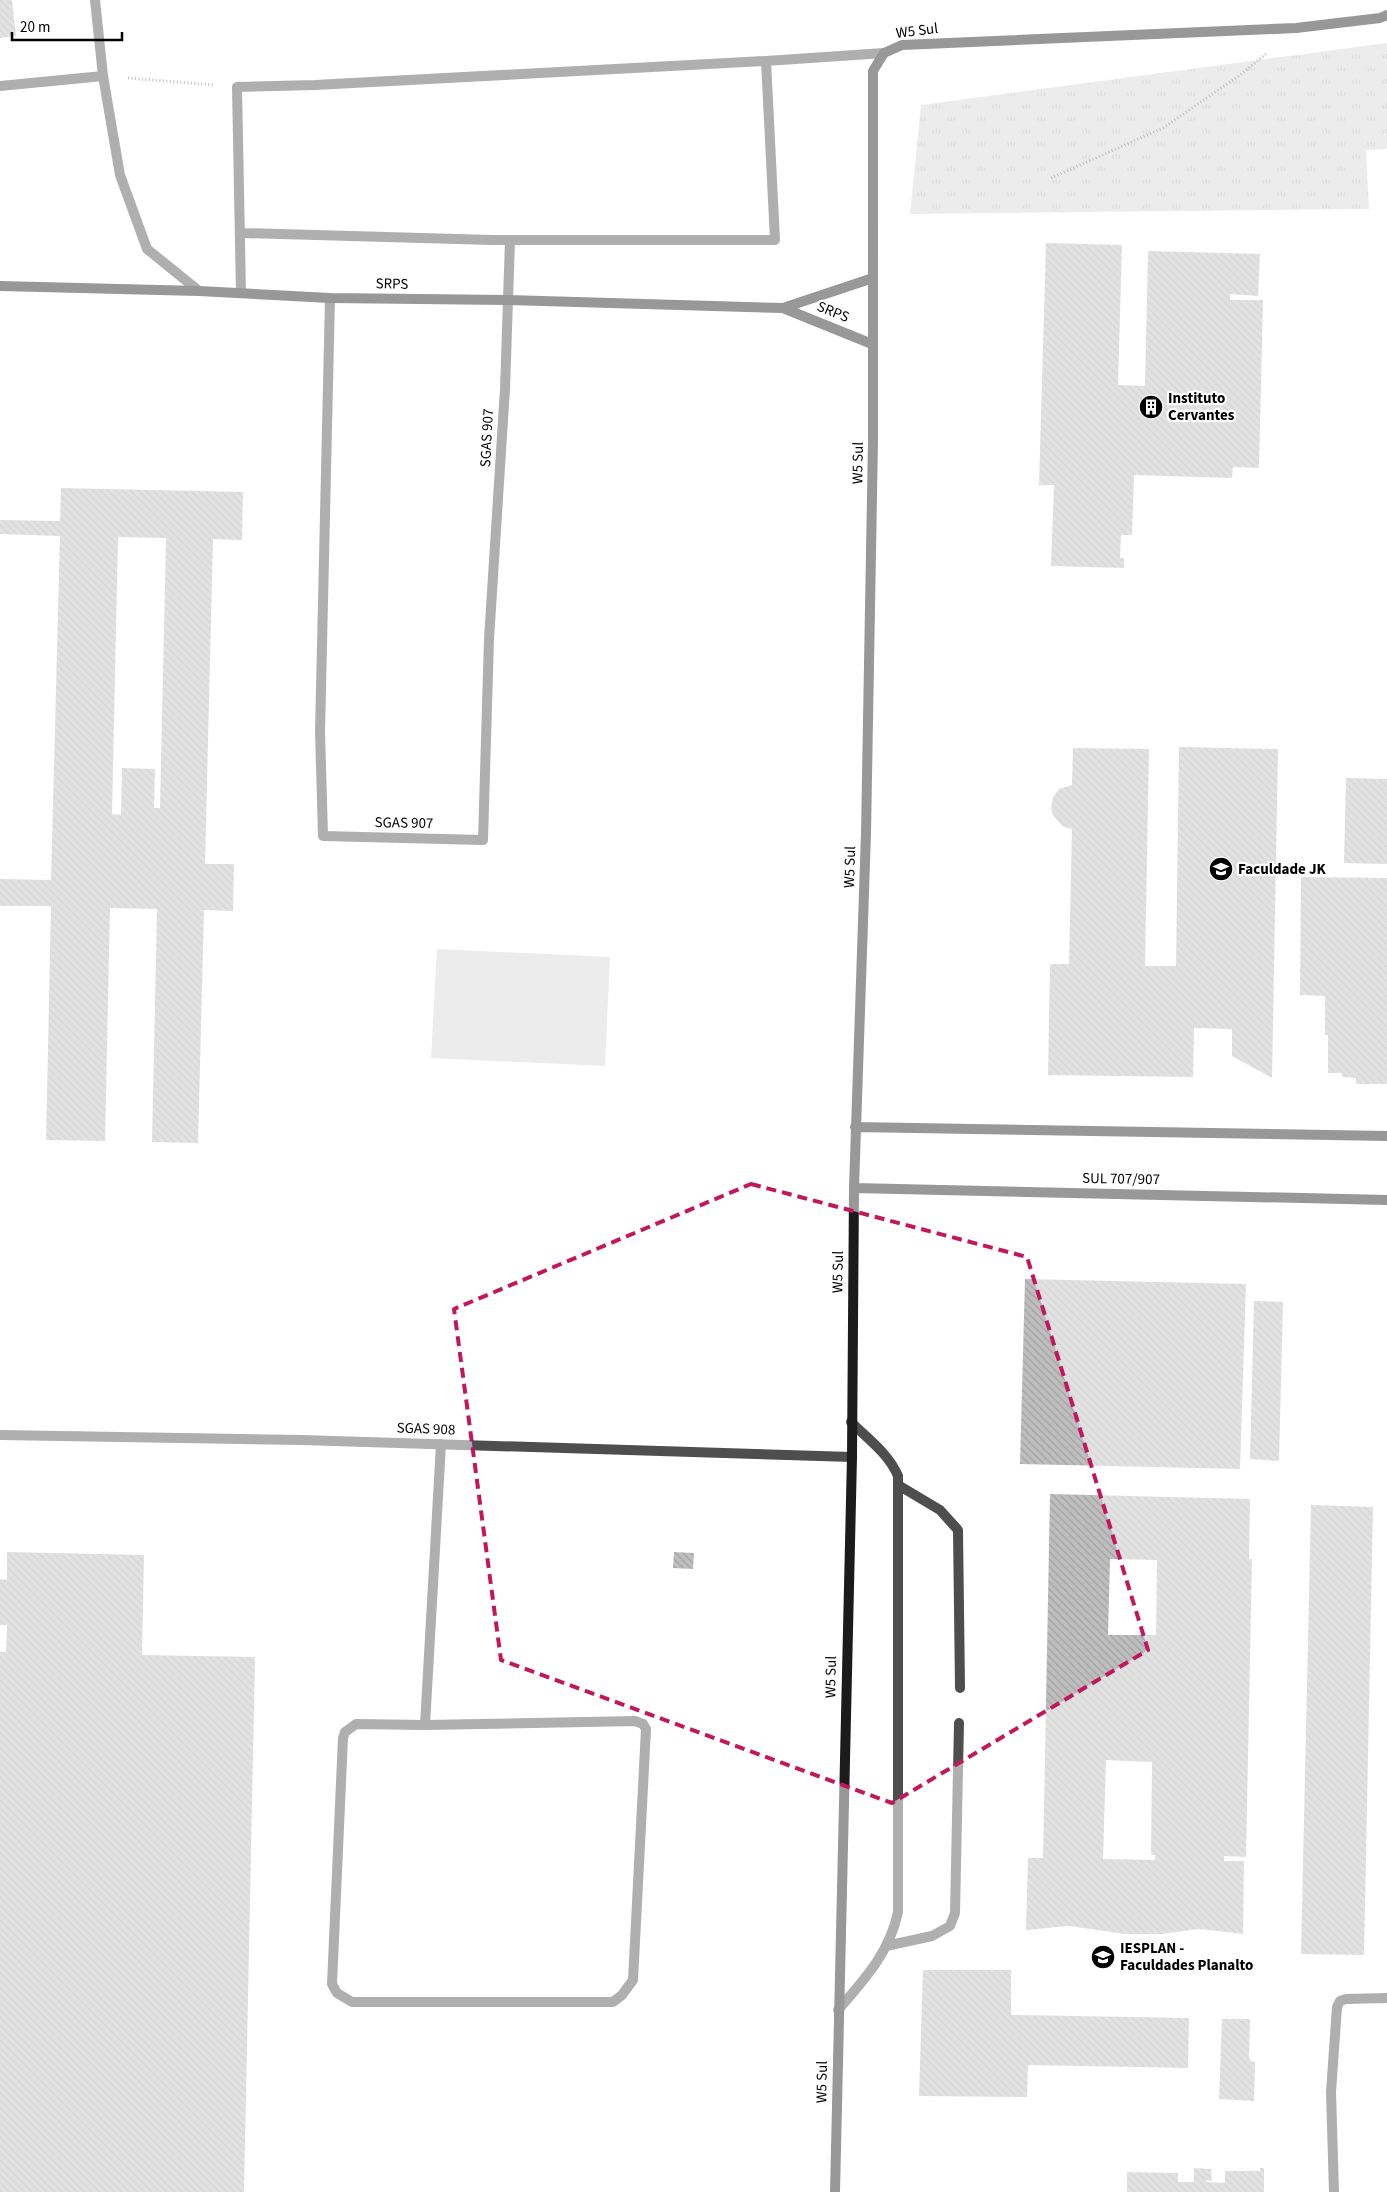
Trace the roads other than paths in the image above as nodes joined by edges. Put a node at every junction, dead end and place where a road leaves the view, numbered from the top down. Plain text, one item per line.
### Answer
1 (95, 0) edge
2 (1387, 15) edge
3 (884, 52) junction
4 (766, 61) junction
5 (103, 76) junction
6 (0, 86) edge
7 (241, 233) junction
8 (510, 240) junction
9 (872, 278) junction
10 (0, 286) edge
11 (199, 292) junction
12 (241, 293) junction
13 (330, 298) junction
14 (507, 300) junction
15 (783, 308) junction
16 (872, 344) junction
17 (856, 1127) junction
18 (1387, 1136) edge
19 (854, 1188) junction
20 (1387, 1200) edge
21 (851, 1422) junction
22 (0, 1435) edge
23 (441, 1444) junction
24 (852, 1457) junction
25 (898, 1485) junction
26 (960, 1688) dead end
27 (960, 1723) dead end
28 (425, 1725) junction
29 (886, 1946) junction
30 (1387, 1998) edge
31 (838, 2010) junction
32 (835, 2192) edge
33 (1334, 2192) edge

1 - 5 lane
2 - 3 main road, W5 Sul
3 - 4 lane
3 - 9 main road, W5 Sul
4 - 7 lane
4 - 8 lane
5 - 6 lane
5 - 11 lane
7 - 8 lane
7 - 12 lane
8 - 14 lane
9 - 15 main road, SRPS
9 - 16 main road, W5 Sul
10 - 11 main road, SRPS
11 - 12 main road, SRPS
12 - 13 main road, SRPS
13 - 14 main road, SRPS
13 - 14 lane, SGAS 907
14 - 15 main road, SRPS
15 - 16 main road, SRPS
16 - 17 main road, W5 Sul
17 - 18 main road
17 - 19 main road, W5 Sul
19 - 20 main road, SUL 707/907
19 - 21 main road, W5 Sul
21 - 24 main road, W5 Sul
21 - 25 lane
22 - 23 lane, SGAS 908
23 - 24 lane, SGAS 908
23 - 28 lane
24 - 31 main road, W5 Sul
25 - 26 lane
25 - 29 lane
27 - 29 lane
28 - 28 lane
29 - 31 lane
30 - 33 lane
31 - 32 main road, W5 Sul

